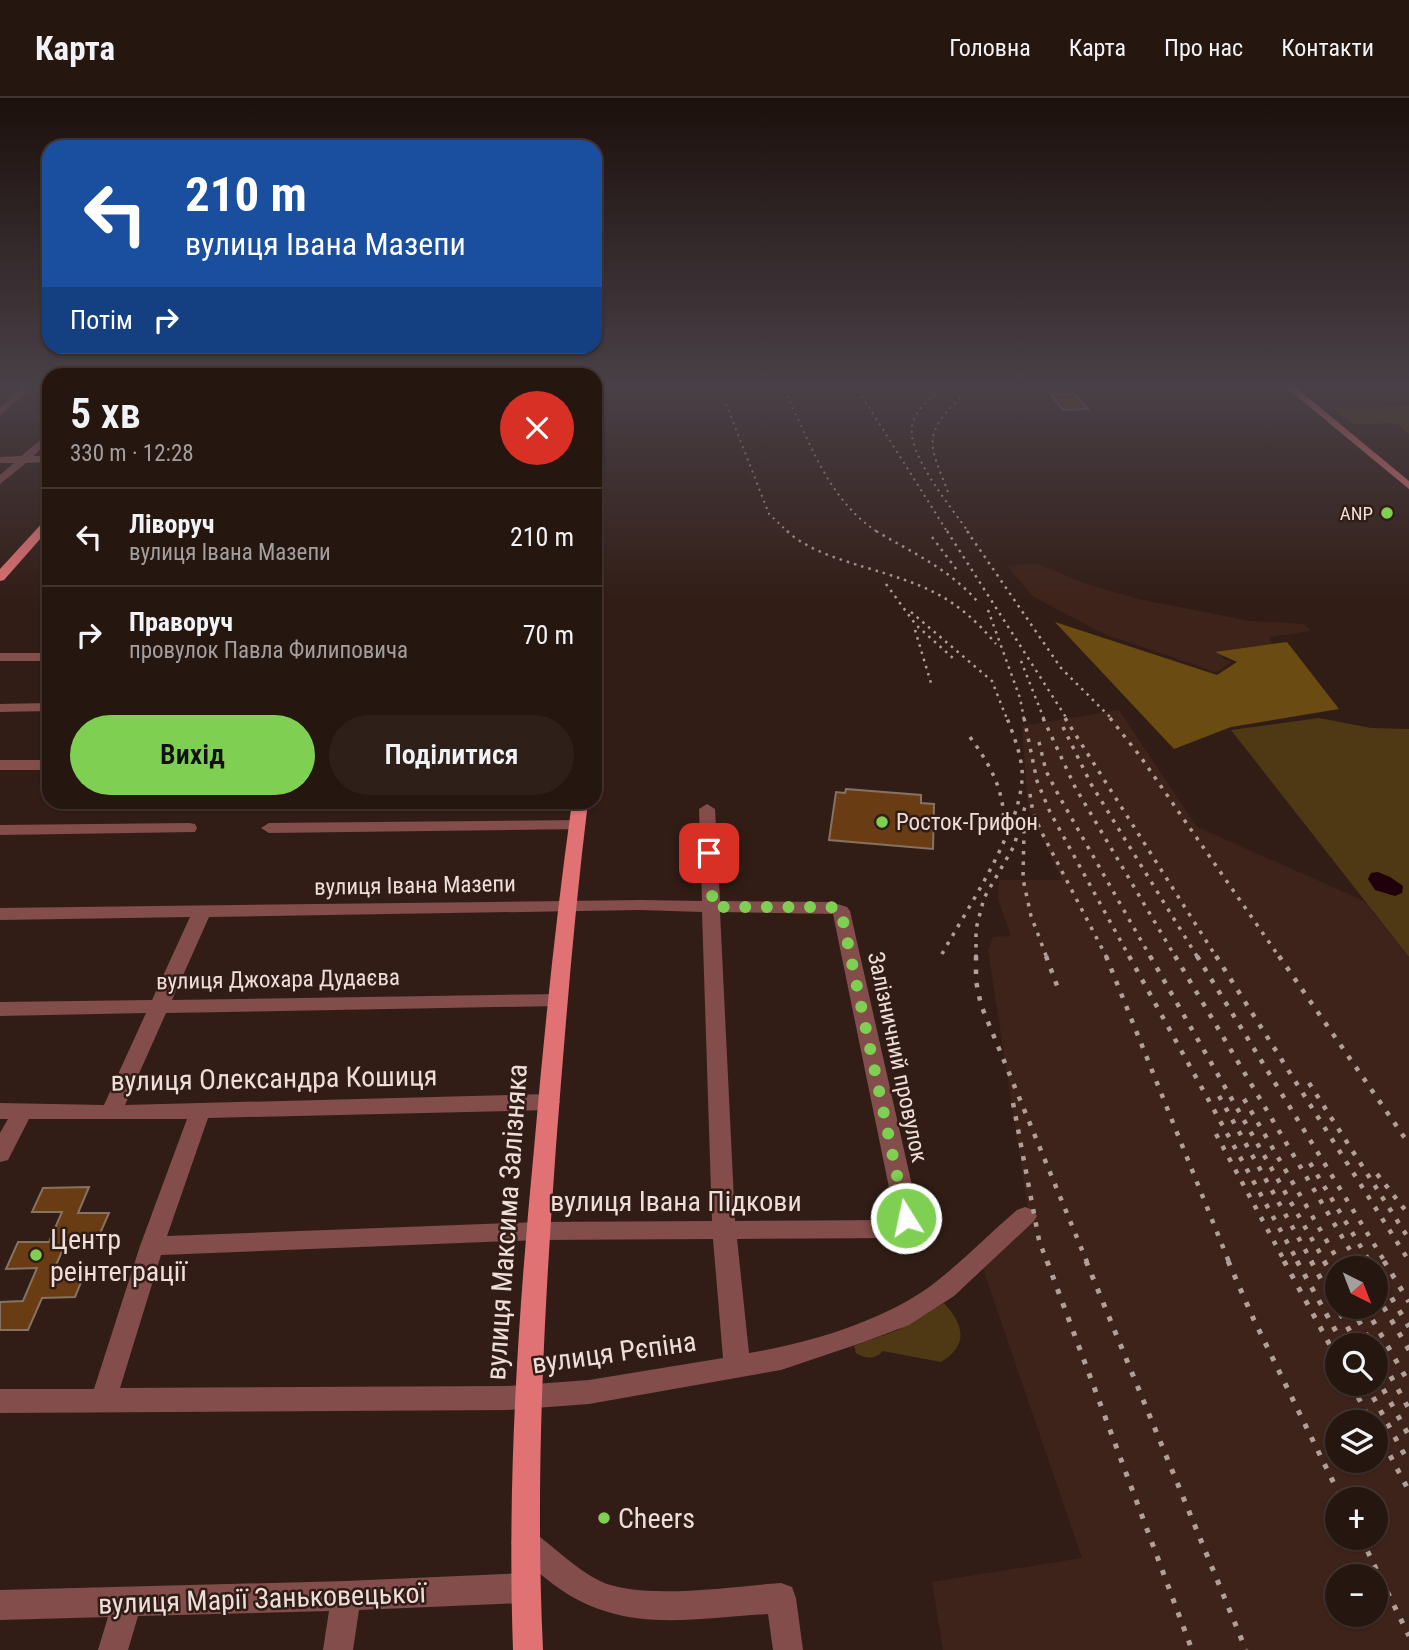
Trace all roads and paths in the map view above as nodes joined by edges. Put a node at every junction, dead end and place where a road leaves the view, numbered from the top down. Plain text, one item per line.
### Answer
1 (1374, 457) edge
2 (23, 459) junction
3 (42, 459) edge
4 (0, 460) edge
5 (0, 481) edge
6 (1409, 486) edge
7 (42, 530) edge
8 (0, 577) edge
9 (0, 657) edge
10 (42, 657) edge
11 (42, 707) edge
12 (0, 708) edge
13 (0, 765) edge
14 (42, 765) edge
15 (579, 809) edge
16 (707, 809) dead end
17 (577, 825) junction
18 (189, 828) dead end
19 (269, 828) dead end
20 (0, 830) edge
21 (713, 907) junction
22 (831, 907) joint
23 (565, 908) junction
24 (202, 911) junction
25 (0, 914) edge
26 (557, 999) junction
27 (161, 1004) junction
28 (0, 1009) edge
29 (548, 1102) junction
30 (201, 1109) junction
31 (0, 1111) edge
32 (23, 1111) junction
33 (111, 1113) junction
34 (0, 1154) edge
35 (1025, 1216) dead end
36 (904, 1224) joint
37 (724, 1230) junction
38 (538, 1231) junction
39 (152, 1246) junction
40 (737, 1365) junction
41 (526, 1396) junction
42 (0, 1401) edge
43 (103, 1401) junction
44 (525, 1542) junction
45 (524, 1588) junction
46 (346, 1596) junction
47 (127, 1603) junction
48 (0, 1605) edge
49 (113, 1650) edge
50 (338, 1650) edge
51 (528, 1650) edge
52 (788, 1650) edge

1 - 6 main road
2 - 3 street
2 - 4 street
2 - 5 street
7 - 8 main road
9 - 10 street
11 - 12 street
13 - 14 street
15 - 17 main road, вулиця Максима Залізняка
16 - 21 street
17 - 19 street
17 - 23 main road, вулиця Максима Залізняка
18 - 20 street
21 - 22 street, вулиця Івана Мазепи
21 - 23 street, вулиця Івана Мазепи
21 - 37 street
22 - 36 street, Залізничний провулок
23 - 24 street, вулиця Івана Мазепи
23 - 26 main road, вулиця Максима Залізняка
24 - 25 street, вулиця Івана Мазепи
24 - 27 street
26 - 27 street, вулиця Джохара Дудаєва
26 - 29 main road, вулиця Максима Залізняка
27 - 28 street, вулиця Джохара Дудаєва
27 - 33 street
29 - 30 street, вулиця Олександра Кошиця
29 - 38 main road, вулиця Максима Залізняка
30 - 33 street, вулиця Олександра Кошиця
30 - 39 street
31 - 32 street, вулиця Олександра Кошиця
32 - 33 street, вулиця Олександра Кошиця
32 - 34 street
35 - 40 street, вулиця Рєпіна
36 - 37 street, вулиця Івана Підкови
37 - 38 street, вулиця Івана Підкови
37 - 40 street
38 - 39 street, вулиця Івана Підкови
38 - 41 main road, вулиця Максима Залізняка
39 - 43 street
40 - 41 street, вулиця Рєпіна
41 - 43 street, вулиця Рєпіна
41 - 44 main road, вулиця Максима Залізняка
42 - 43 street, вулиця Рєпіна
44 - 45 main road, вулиця Максима Залізняка
44 - 52 street
45 - 46 street, вулиця Марії Заньковецької
45 - 51 main road, вулиця Максима Залізняка
46 - 47 street, вулиця Марії Заньковецької
46 - 50 street
47 - 48 street, вулиця Марії Заньковецької
47 - 49 street

